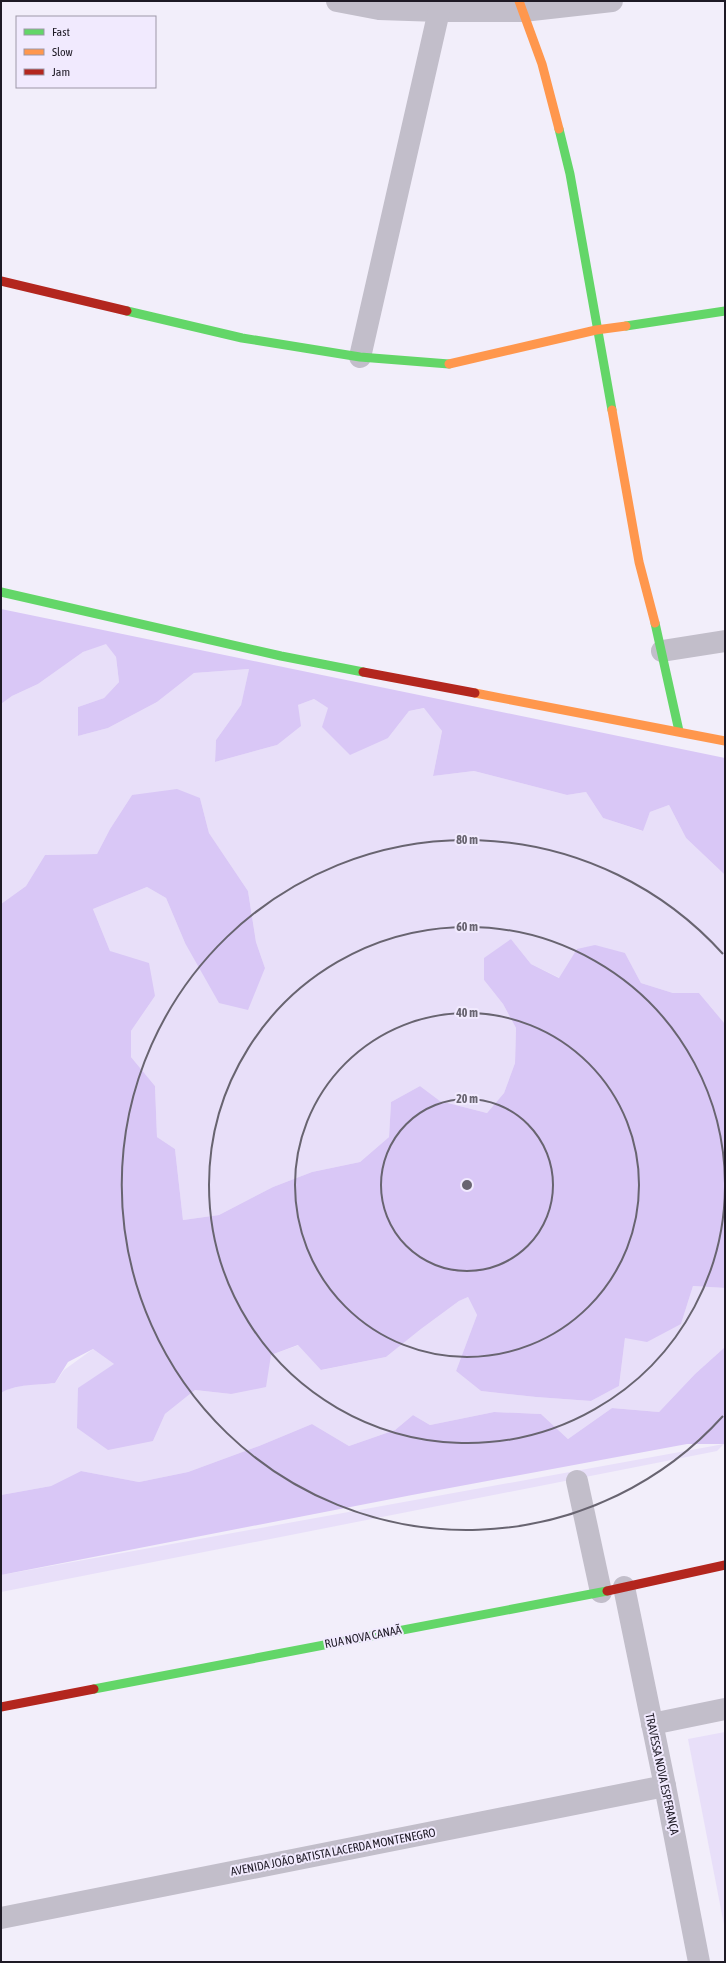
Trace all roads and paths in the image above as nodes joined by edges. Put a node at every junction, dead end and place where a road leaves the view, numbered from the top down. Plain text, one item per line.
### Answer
1 (337, 1) edge
2 (612, 1) edge
3 (521, 6) edge
4 (439, 11) junction
5 (1, 281) edge
6 (725, 311) edge
7 (596, 330) junction
8 (360, 357) junction
9 (1, 592) edge
10 (725, 641) edge
11 (662, 651) junction
12 (679, 731) junction
13 (725, 741) edge
14 (577, 1481) dead end
15 (725, 1565) edge
16 (624, 1587) junction
17 (601, 1592) junction
18 (1, 1707) edge
19 (725, 1709) edge
20 (652, 1724) junction
21 (666, 1786) junction
22 (1, 1918) edge
23 (699, 1962) edge

1 - 4 street
2 - 3 street
3 - 4 street
3 - 7 street
4 - 8 street
5 - 8 street
6 - 7 street
7 - 8 street
7 - 11 street
9 - 12 street
10 - 11 street
11 - 12 street
12 - 13 street
14 - 17 street
15 - 16 street, RUA NOVA CANAÃ
16 - 17 street, RUA NOVA CANAÃ
16 - 20 street, TRAVESSA NOVA ESPERANÇA
17 - 18 street, RUA NOVA CANAÃ
19 - 20 street
20 - 21 street, TRAVESSA NOVA ESPERANÇA
21 - 22 street, AVENIDA JOÃO BATISTA LACERDA MONTENEGRO
21 - 23 street, TRAVESSA NOVA ESPERANÇA

